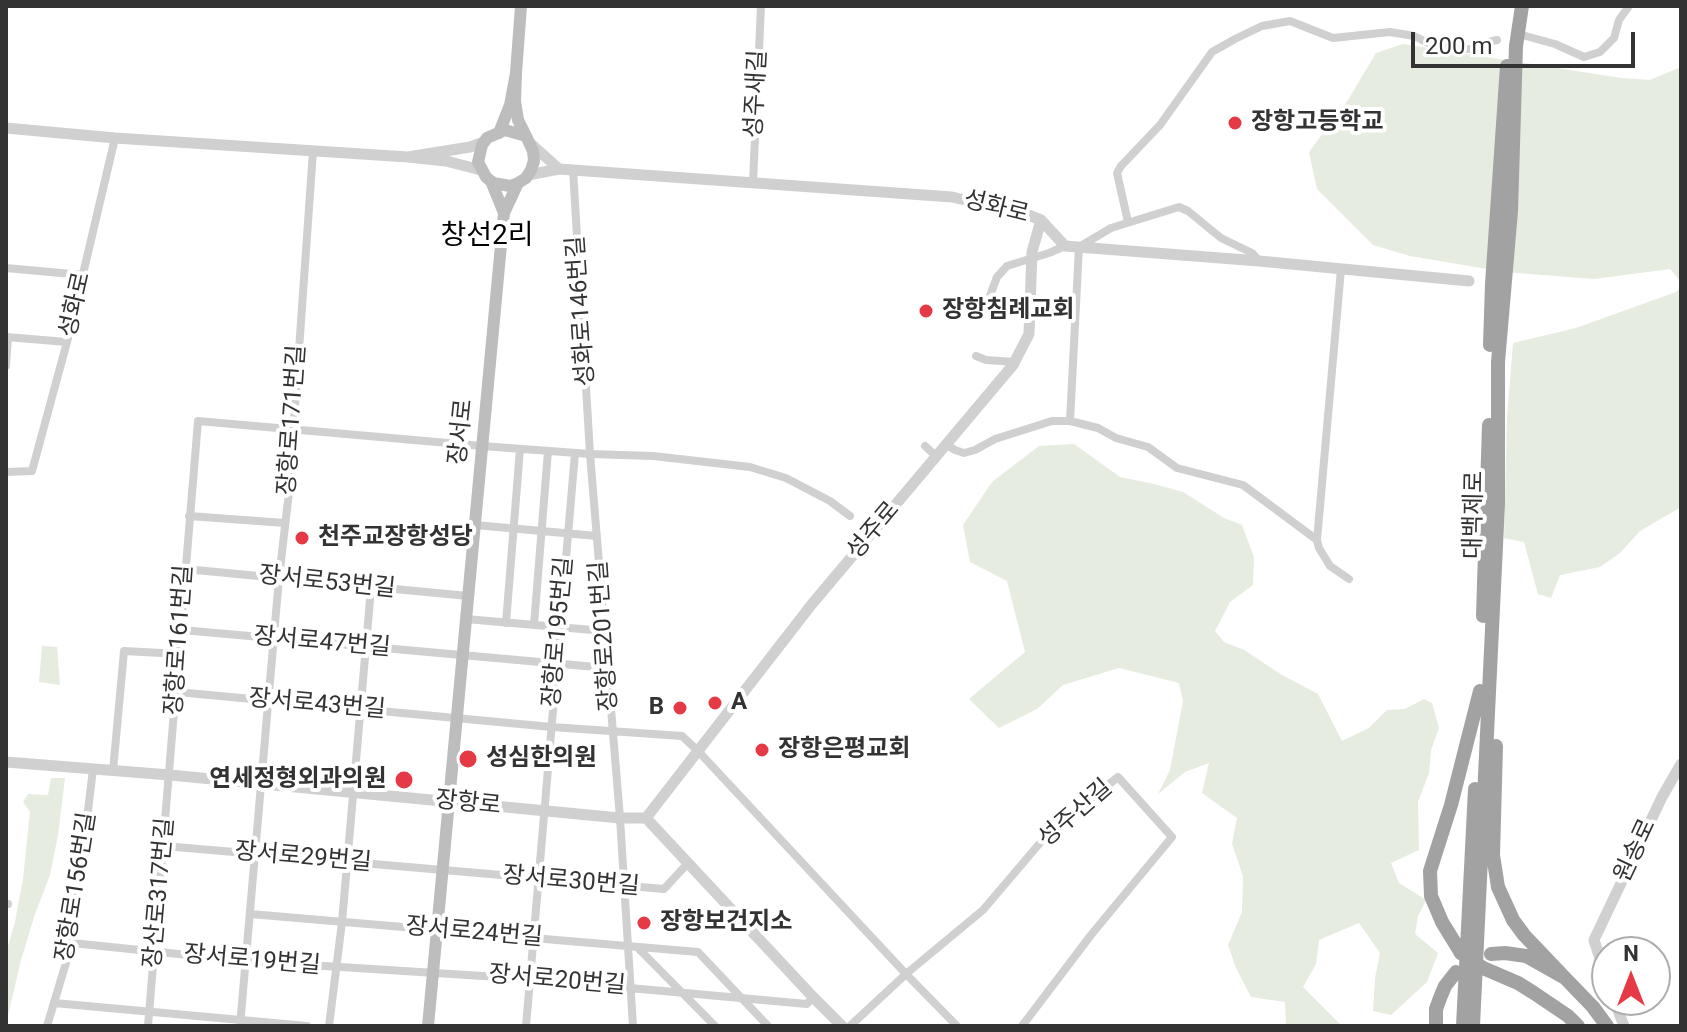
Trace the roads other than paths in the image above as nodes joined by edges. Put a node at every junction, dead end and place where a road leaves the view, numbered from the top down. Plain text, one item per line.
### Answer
1 (521, 6) edge
2 (761, 6) edge
3 (1514, 6) edge
4 (1522, 6) edge
5 (1629, 6) edge
6 (1522, 35) dead end
7 (1497, 40) dead end
8 (516, 73) junction
9 (6, 128) edge
10 (499, 133) junction
11 (115, 138) junction
12 (528, 139) junction
13 (484, 142) junction
14 (313, 151) junction
15 (408, 157) junction
16 (559, 169) junction
17 (573, 169) junction
18 (481, 170) junction
19 (523, 179) junction
20 (491, 181) junction
21 (753, 182) junction
22 (504, 213) junction
23 (1041, 220) junction
24 (1128, 222) junction
25 (1065, 246) junction
26 (1079, 247) junction
27 (1032, 258) junction
28 (1259, 261) junction
29 (6, 268) edge
30 (1341, 269) junction
31 (83, 275) junction
32 (1469, 281) dead end
33 (985, 309) dead end
34 (7, 337) edge
35 (67, 342) junction
36 (976, 356) dead end
37 (1015, 362) junction
38 (6, 366) edge
39 (1070, 421) junction
40 (293, 430) junction
41 (947, 445) junction
42 (482, 446) junction
43 (925, 446) dead end
44 (520, 449) junction
45 (548, 451) junction
46 (575, 453) junction
47 (590, 454) junction
48 (937, 457) junction
49 (6, 472) edge
50 (189, 516) junction
51 (850, 516) dead end
52 (285, 523) junction
53 (475, 525) junction
54 (514, 528) junction
55 (542, 530) junction
56 (567, 533) junction
57 (597, 536) junction
58 (1317, 540) junction
59 (185, 569) junction
60 (279, 578) junction
61 (1349, 579) dead end
62 (371, 588) junction
63 (468, 596) junction
64 (466, 619) junction
65 (506, 623) junction
66 (534, 625) junction
67 (560, 627) junction
68 (182, 630) junction
69 (604, 631) junction
70 (274, 639) junction
71 (366, 647) junction
72 (180, 654) junction
73 (462, 655) junction
74 (557, 663) junction
75 (607, 668) junction
76 (1484, 691) junction
77 (177, 692) junction
78 (269, 701) junction
79 (361, 709) junction
80 (457, 717) junction
81 (552, 727) junction
82 (612, 731) junction
83 (698, 751) junction
84 (6, 762) edge
85 (1681, 764) edge
86 (93, 769) junction
87 (113, 771) junction
88 (170, 775) junction
89 (261, 785) junction
90 (354, 793) junction
91 (449, 801) junction
92 (545, 811) junction
93 (620, 818) junction
94 (646, 818) junction
95 (164, 846) junction
96 (256, 854) junction
97 (347, 861) junction
98 (688, 863) junction
99 (442, 871) junction
100 (538, 879) junction
101 (623, 886) junction
102 (250, 914) junction
103 (342, 922) junction
104 (437, 931) junction
105 (1596, 936) edge
106 (534, 938) junction
107 (72, 943) junction
108 (633, 948) junction
109 (156, 953) junction
110 (1491, 954) dead end
111 (246, 961) junction
112 (335, 968) junction
113 (433, 971) junction
114 (1456, 972) dead end
115 (906, 974) junction
116 (1565, 978) junction
117 (530, 979) junction
118 (629, 987) junction
119 (680, 991) junction
120 (739, 997) junction
121 (813, 997) junction
122 (54, 1003) junction
123 (150, 1012) junction
124 (240, 1023) edge
125 (47, 1026) edge
126 (148, 1026) edge
127 (307, 1026) edge
128 (329, 1026) edge
129 (428, 1026) edge
130 (526, 1026) edge
131 (633, 1026) edge
132 (715, 1026) edge
133 (768, 1026) edge
134 (842, 1026) edge
135 (850, 1026) edge
136 (957, 1026) edge
137 (1022, 1026) edge
138 (1436, 1026) edge
139 (1463, 1026) edge
140 (1473, 1026) edge
141 (1578, 1026) edge
142 (1607, 1026) edge

1 - 8 main road
2 - 21 street, 성주새길
3 - 76 highway, 대백제로
4 - 76 highway, 대백제로
5 - 6 street
7 - 24 street
8 - 10 main road
8 - 12 main road
9 - 11 street
10 - 12 main road
10 - 13 main road
11 - 14 street
11 - 31 street, 성화로
12 - 16 street
12 - 19 main road
13 - 15 street
13 - 18 main road
14 - 15 street
14 - 40 street, 장항로171번길
15 - 18 street
16 - 17 street, 성화로
16 - 19 street, 성화로
17 - 21 street, 성화로
17 - 47 street, 성화로146번길
18 - 20 main road
19 - 20 main road
19 - 22 main road
20 - 22 main road
21 - 23 street, 성화로
22 - 42 main road, 장서로
23 - 25 street, 성화로
23 - 27 street, 성주로
24 - 26 street
24 - 28 street
25 - 26 street
25 - 27 street
26 - 28 street
26 - 39 street
27 - 33 street
27 - 37 street, 성주로
28 - 30 street
29 - 31 street
30 - 32 street
30 - 58 street
31 - 35 street, 성화로
34 - 35 street
34 - 38 street
35 - 49 street, 성화로
36 - 37 street
37 - 41 street, 성주로
39 - 41 street
39 - 58 street
40 - 42 street
40 - 50 street, 장항로161번길
40 - 52 street, 장항로171번길
41 - 48 street, 성주로
42 - 44 street
42 - 53 main road, 장서로
43 - 48 street
44 - 45 street
44 - 54 street
45 - 46 street
45 - 55 street
46 - 47 street
46 - 56 street, 장항로195번길
47 - 51 street
47 - 57 street, 장항로201번길
48 - 83 street, 성주로
50 - 52 street
50 - 59 street, 장항로161번길
52 - 60 street, 장항로171번길
53 - 54 street
53 - 63 main road, 장서로
54 - 55 street
54 - 65 street
55 - 56 street
55 - 66 street
56 - 57 street
56 - 67 street, 장항로195번길
57 - 69 street, 장항로201번길
58 - 61 street
59 - 60 street, 장서로53번길
59 - 68 street, 장항로161번길
60 - 62 street, 장서로53번길
60 - 70 street, 장항로171번길
62 - 63 street, 장서로53번길
62 - 71 street
63 - 64 main road, 장서로
64 - 65 street
64 - 73 main road, 장서로
65 - 66 street
66 - 67 street
67 - 69 street
67 - 74 street, 장항로195번길
68 - 70 street, 장서로47번길
68 - 72 street, 장항로161번길
69 - 75 street, 장항로201번길
70 - 71 street, 장서로47번길
70 - 78 street, 장항로171번길
71 - 73 street, 장서로47번길
71 - 79 street
72 - 77 street, 장항로161번길
72 - 87 street
73 - 74 street
73 - 80 main road, 장서로
74 - 75 street
74 - 81 street, 장항로195번길
75 - 82 street, 장항로201번길
76 - 116 highway
76 - 139 highway, 대백제로
76 - 140 highway, 대백제로
76 - 141 highway, bridge
77 - 78 street, 장서로43번길
77 - 88 street, 장항로161번길
78 - 79 street, 장서로43번길
78 - 89 street, 장항로171번길
79 - 80 street, 장서로43번길
79 - 90 street
80 - 81 street, 장서로43번길
80 - 91 main road, 장서로
81 - 82 street, 장서로43번길
81 - 92 street, 장항로195번길
82 - 83 street, 장서로43번길
82 - 93 street, 장항로201번길
83 - 94 street, 성주로
83 - 115 street
84 - 86 street, 장항로
85 - 105 street, 원송로
86 - 87 street, 장항로
86 - 107 street, 장항로156번길
87 - 88 street, 장항로
88 - 89 street, 장항로
88 - 95 street, 장산로317번길
89 - 90 street, 장항로
89 - 96 street, 장항로171번길
90 - 91 street, 장항로
90 - 97 street
91 - 92 street, 장항로
91 - 99 main road, 장서로
92 - 93 street, 장항로
92 - 100 street, 장항로195번길
93 - 94 street, 장항로
93 - 101 street, 장항로201번길
94 - 98 street
95 - 96 street, 장서로29번길
95 - 109 street, 장산로317번길
96 - 97 street, 장서로29번길
96 - 102 street, 장항로171번길
97 - 99 street, 장서로29번길
97 - 103 street
98 - 101 street, 장서로30번길
98 - 121 street
99 - 100 street, 장서로30번길
99 - 104 main road, 장서로
100 - 101 street, 장서로30번길
100 - 106 street, 장항로195번길
101 - 108 street, 장항로201번길
102 - 103 street, 장서로24번길
102 - 111 street, 장항로171번길
103 - 104 street, 장서로24번길
103 - 112 street
104 - 106 street, 장서로24번길
104 - 113 main road, 장서로
106 - 108 street, 장서로24번길
106 - 117 street, 장항로195번길
107 - 109 street, 장서로19번길
107 - 122 street, 장항로156번길
108 - 118 street, 장항로201번길
108 - 119 street, 장서로20번길
108 - 120 street, 장서로24번길
109 - 111 street, 장서로19번길
109 - 123 street, 장산로317번길
110 - 116 highway
111 - 112 street, 장서로19번길
111 - 124 street, 장항로171번길
112 - 113 street, 장서로19번길
112 - 128 street
113 - 117 street, 장서로20번길
113 - 129 main road, 장서로
114 - 138 highway
115 - 135 street, 성주산길
115 - 136 street
115 - 137 street, 성주산길
116 - 142 highway
117 - 118 street, 장서로20번길
117 - 130 street, 장항로195번길
118 - 119 street, 장서로20번길
118 - 131 street, 장항로201번길
119 - 120 street, 장서로20번길
119 - 132 street, 장서로20번길
120 - 121 street, 장서로20번길
120 - 133 street
121 - 134 street
122 - 123 street
122 - 125 street, 장항로156번길
123 - 124 street
123 - 126 street, 장산로317번길
124 - 127 street

